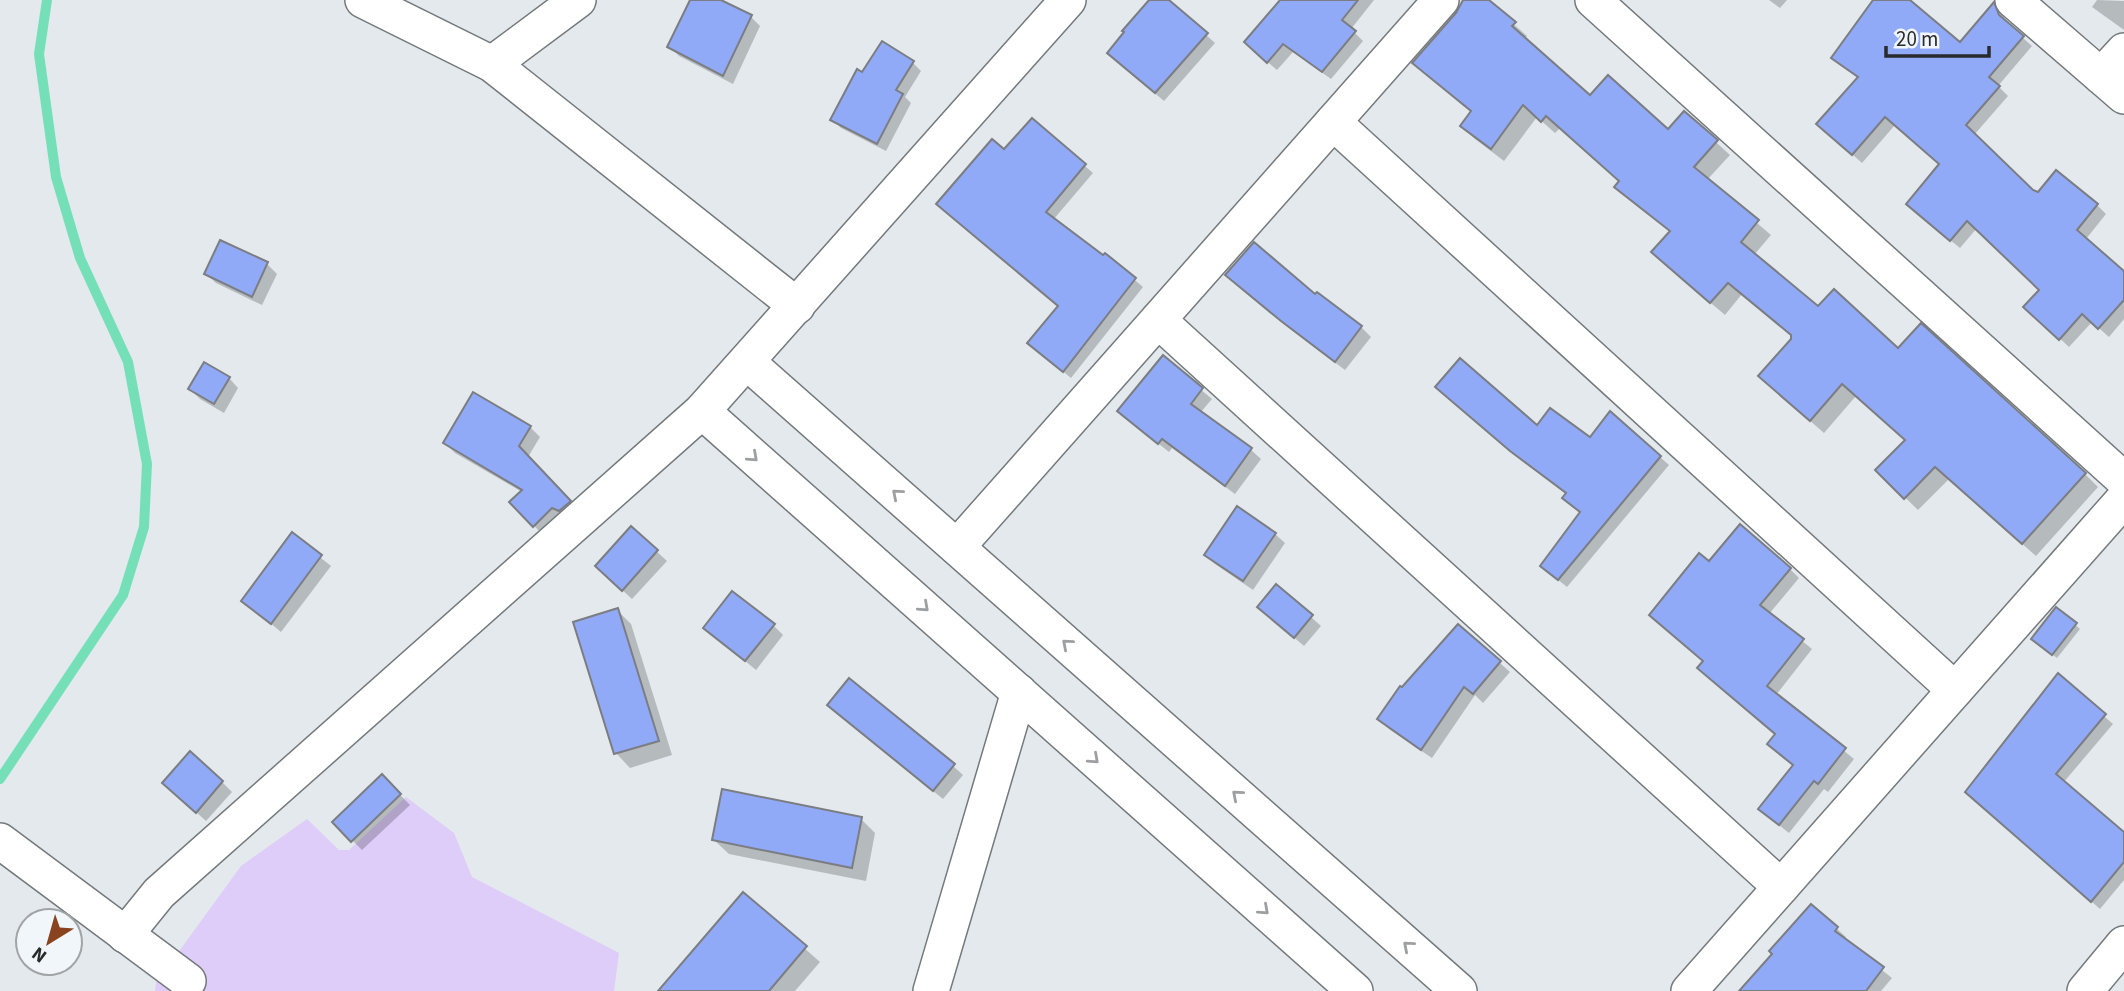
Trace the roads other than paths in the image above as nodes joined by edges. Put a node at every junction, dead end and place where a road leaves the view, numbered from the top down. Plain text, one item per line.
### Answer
1 (363, 0) edge
2 (578, 0) edge
3 (1068, 0) edge
4 (1441, 0) edge
5 (1593, 0) edge
6 (2013, 0) edge
7 (2124, 51) edge
8 (492, 64) junction
9 (2112, 86) edge
10 (1333, 122) junction
11 (797, 306) junction
12 (1158, 320) junction
13 (747, 362) junction
14 (702, 411) junction
15 (2124, 480) edge
16 (2124, 499) edge
17 (957, 547) junction
18 (1955, 690) junction
19 (1019, 692) junction
20 (0, 841) edge
21 (1781, 887) junction
22 (125, 935) junction
23 (2124, 944) edge
24 (188, 981) dead end
25 (931, 991) edge
26 (1355, 991) edge
27 (1459, 991) edge
28 (1689, 991) edge
29 (2085, 991) edge

1 - 8 street
2 - 8 street
3 - 11 street
4 - 10 street
5 - 15 street
6 - 9 street
7 - 9 street
8 - 11 street
10 - 12 street
10 - 18 street
11 - 13 street
12 - 17 street
12 - 21 street
13 - 14 street
17 -> 13 street
14 -> 19 street
14 - 22 street
16 - 18 street
27 -> 17 street
18 - 21 street
19 - 25 street
19 -> 26 street
20 - 22 street
21 - 28 street
22 - 24 street
23 - 29 street

